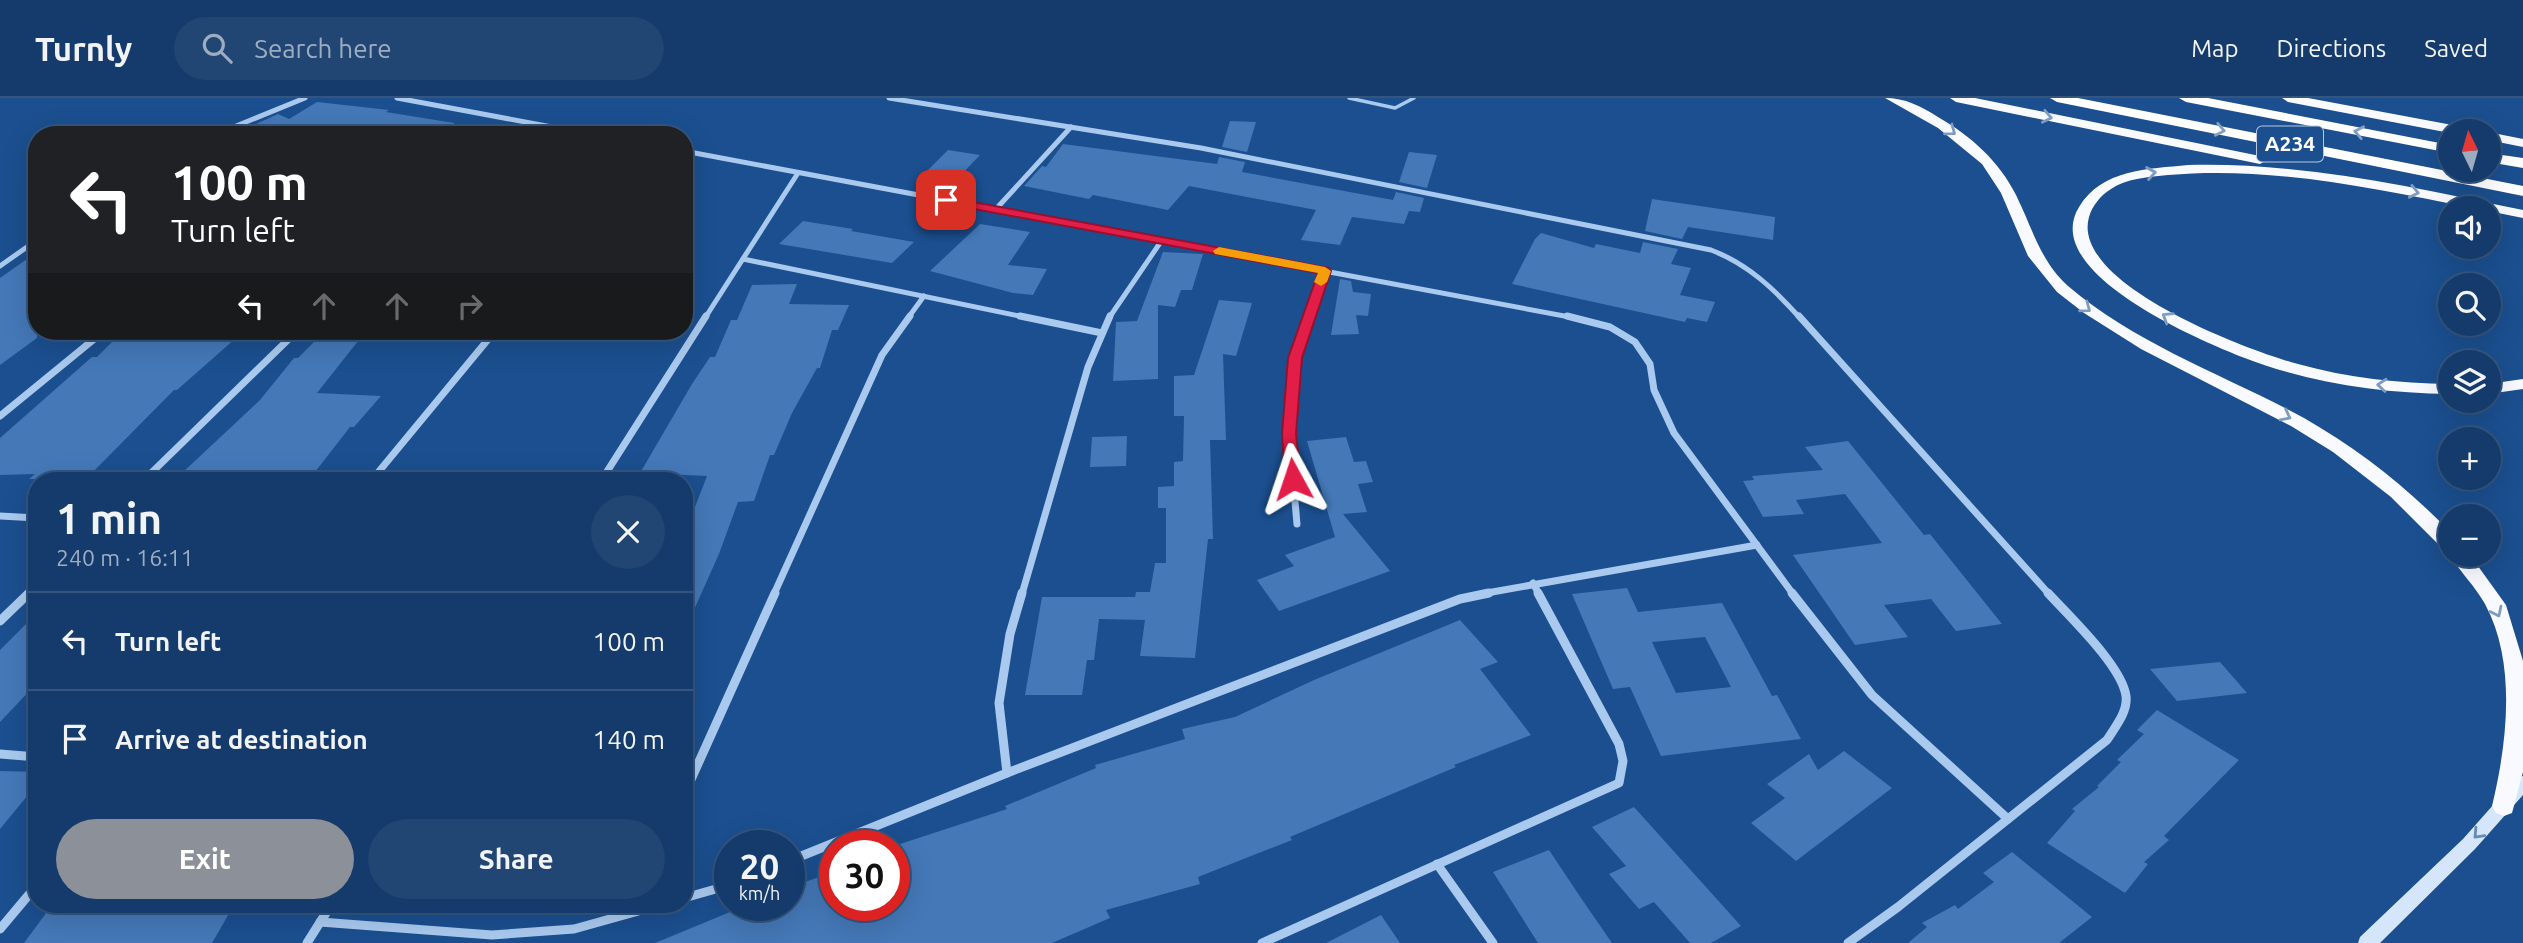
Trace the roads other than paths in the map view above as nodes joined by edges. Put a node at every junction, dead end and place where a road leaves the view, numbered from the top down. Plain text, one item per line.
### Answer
1 (305, 98) edge
2 (397, 98) edge
3 (889, 98) edge
4 (1349, 98) edge
5 (1414, 98) edge
6 (1891, 98) edge
7 (1956, 98) edge
8 (2057, 98) edge
9 (2186, 98) edge
10 (2288, 98) edge
11 (2301, 98) edge
12 (2400, 119) junction
13 (236, 126) edge
14 (547, 126) edge
15 (2438, 126) edge
16 (1071, 127) junction
17 (2501, 139) edge
18 (2523, 143) edge
19 (2438, 147) edge
20 (693, 153) edge
21 (2501, 159) edge
22 (2523, 163) edge
23 (798, 173) junction
24 (2382, 185) junction
25 (2523, 191) edge
26 (996, 209) junction
27 (2523, 214) edge
28 (1162, 240) junction
29 (28, 246) edge
30 (743, 259) junction
31 (0, 266) edge
32 (1325, 271) junction
33 (924, 296) junction
34 (1102, 332) junction
35 (693, 337) edge
36 (93, 340) edge
37 (289, 340) edge
38 (488, 340) edge
39 (691, 340) edge
40 (2523, 384) edge
41 (2501, 387) edge
42 (2438, 388) edge
43 (0, 416) edge
44 (152, 472) edge
45 (378, 472) edge
46 (607, 472) edge
47 (0, 516) edge
48 (28, 518) edge
49 (1297, 524) dead end
50 (2438, 531) edge
51 (1757, 545) junction
52 (2468, 567) edge
53 (1533, 583) junction
54 (28, 594) edge
55 (0, 621) edge
56 (0, 754) edge
57 (28, 756) edge
58 (1007, 773) junction
59 (693, 775) edge
60 (2523, 783) edge
61 (2504, 806) junction
62 (2008, 819) junction
63 (805, 855) edge
64 (1437, 864) junction
65 (714, 890) edge
66 (693, 895) edge
67 (28, 896) edge
68 (326, 913) edge
69 (621, 913) edge
70 (320, 922) junction
71 (0, 929) edge
72 (307, 943) edge
73 (1262, 943) edge
74 (1493, 943) edge
75 (1848, 943) edge
76 (2367, 943) edge

1 - 13 street
2 - 14 street
3 - 16 street
4 - 5 lane
6 -> 50 highway
7 -> 24 highway
8 -> 25 highway, A234
19 -> 9 highway, A234
10 - 12 highway
11 - 12 highway
12 - 15 highway
16 - 26 street
16 - 62 street
17 - 18 highway
20 - 23 street
21 - 22 highway
23 - 26 street
23 - 30 street
24 -> 27 highway
42 -> 24 highway
26 - 28 street
28 - 32 street
28 - 34 street
29 - 31 street
30 - 33 street
30 - 35 street
32 - 49 street
32 - 51 street
33 - 34 street
33 - 59 street
34 - 58 street
36 - 43 street
37 - 44 street
38 - 45 street
39 - 46 street
40 - 41 highway
47 - 48 street
51 - 53 street
51 - 62 street
52 -> 61 highway
53 - 58 street
53 - 64 street
54 - 55 street
56 - 57 street
58 - 63 street
60 - 61 main road
61 -> 76 main road
62 - 75 street
64 - 73 street
64 - 74 street
65 - 66 street
67 - 71 street
68 - 70 street
69 - 70 street
70 - 72 street

